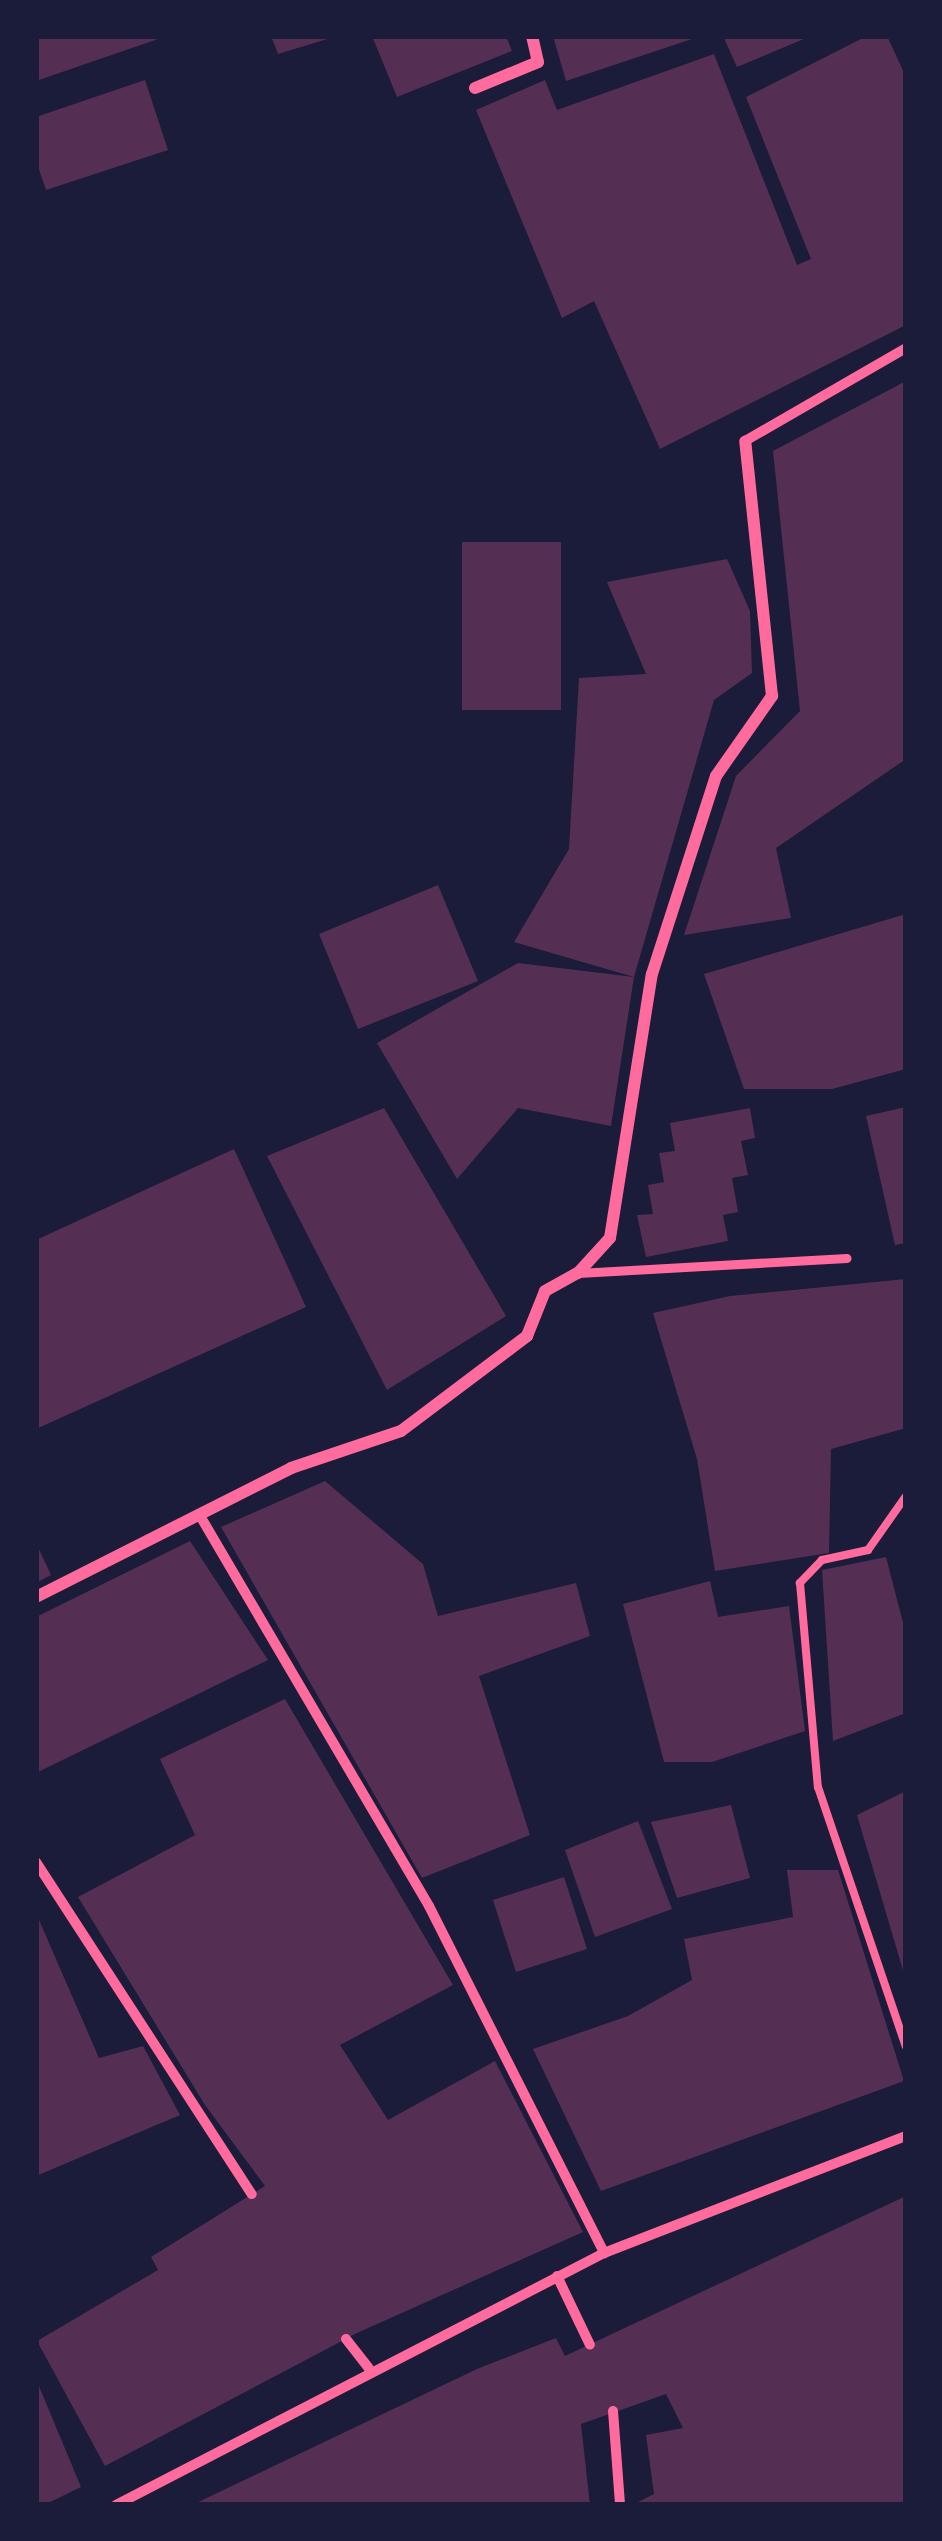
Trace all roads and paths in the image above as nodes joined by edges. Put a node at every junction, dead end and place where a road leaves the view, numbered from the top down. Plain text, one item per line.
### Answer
1 (532, 36) edge
2 (475, 88) dead end
3 (906, 348) edge
4 (745, 441) joint
5 (847, 1258) dead end
6 (578, 1273) junction
7 (906, 1496) edge
8 (199, 1514) junction
9 (36, 1597) edge
10 (36, 1862) edge
11 (906, 2047) edge
12 (906, 2136) edge
13 (253, 2194) dead end
14 (604, 2253) junction
15 (557, 2276) junction
16 (346, 2339) dead end
17 (590, 2345) dead end
18 (369, 2368) junction
19 (613, 2411) dead end
20 (116, 2505) edge
21 (620, 2505) edge

1 - 2 street
3 - 4 street
4 - 6 street
5 - 6 lane
6 - 8 street
7 - 11 path
8 - 9 street
8 - 14 street
10 - 13 street
12 - 14 street
14 - 15 street
15 - 17 street
15 - 18 street
16 - 18 street
18 - 20 street
19 - 21 street

